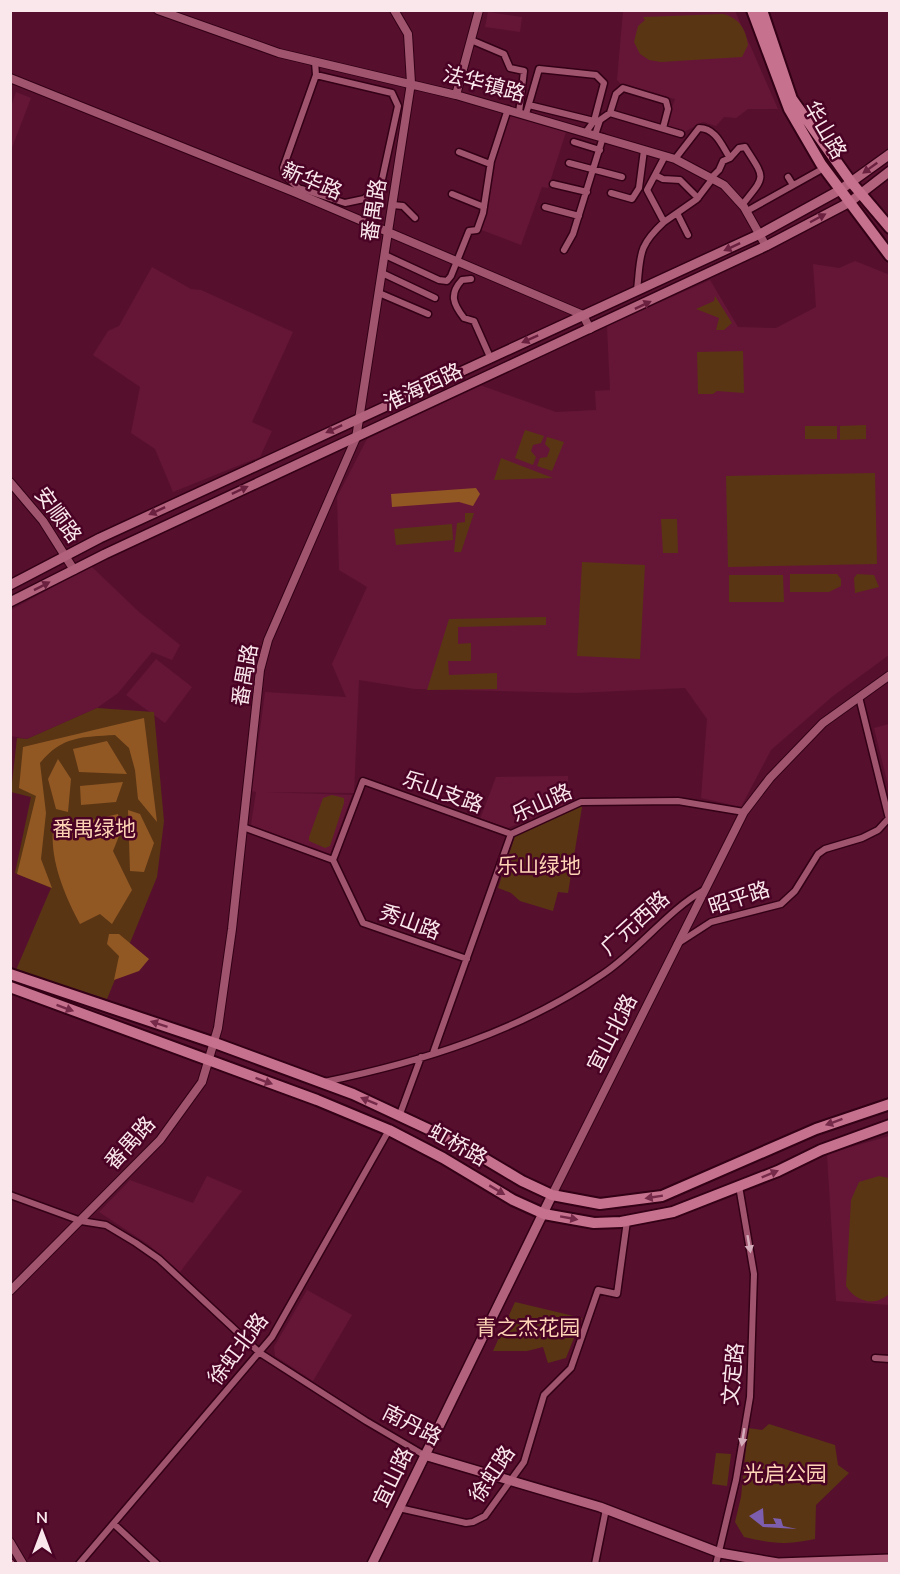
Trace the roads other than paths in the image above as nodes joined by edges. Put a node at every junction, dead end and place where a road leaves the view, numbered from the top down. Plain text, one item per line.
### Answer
1 (158, 10) edge
2 (394, 10) edge
3 (479, 10) edge
4 (752, 10) edge
5 (762, 10) edge
6 (471, 40) junction
7 (315, 62) junction
8 (316, 75) junction
9 (377, 75) junction
10 (10, 78) edge
11 (411, 83) junction
12 (374, 89) junction
13 (456, 95) junction
14 (529, 105) junction
15 (508, 109) junction
16 (523, 113) junction
17 (560, 113) junction
18 (610, 113) junction
19 (396, 116) junction
20 (406, 118) junction
21 (594, 121) junction
22 (558, 123) junction
23 (663, 128) junction
24 (586, 132) junction
25 (681, 134) dead end
26 (599, 136) junction
27 (574, 142) dead end
28 (390, 148) junction
29 (600, 150) junction
30 (644, 150) junction
31 (401, 151) junction
32 (459, 152) dead end
33 (890, 154) edge
34 (665, 156) junction
35 (730, 158) junction
36 (675, 159) junction
37 (569, 163) dead end
38 (490, 165) junction
39 (824, 168) junction
40 (595, 169) junction
41 (890, 171) edge
42 (655, 175) junction
43 (622, 177) dead end
44 (712, 177) junction
45 (788, 177) dead end
46 (851, 182) junction
47 (553, 184) dead end
48 (380, 185) junction
49 (793, 185) junction
50 (395, 190) junction
51 (840, 190) junction
52 (302, 192) junction
53 (587, 192) junction
54 (611, 193) dead end
55 (452, 194) dead end
56 (861, 194) junction
57 (698, 198) junction
58 (850, 202) junction
59 (393, 204) junction
60 (484, 207) junction
61 (545, 207) dead end
62 (744, 208) junction
63 (677, 213) junction
64 (579, 216) junction
65 (415, 218) dead end
66 (664, 222) junction
67 (890, 228) edge
68 (389, 232) junction
69 (760, 234) junction
70 (688, 235) dead end
71 (766, 246) junction
72 (564, 250) dead end
73 (385, 255) junction
74 (890, 256) edge
75 (456, 261) junction
76 (476, 269) junction
77 (382, 273) junction
78 (637, 290) junction
79 (379, 293) junction
80 (435, 298) dead end
81 (428, 314) dead end
82 (583, 315) junction
83 (590, 329) junction
84 (490, 357) junction
85 (360, 417) junction
86 (356, 438) junction
87 (10, 482) edge
88 (66, 556) junction
89 (74, 570) junction
90 (10, 585) edge
91 (10, 602) edge
92 (890, 675) edge
93 (859, 697) junction
94 (744, 812) junction
95 (889, 819) edge
96 (243, 827) junction
97 (511, 834) junction
98 (333, 860) junction
99 (706, 889) junction
100 (676, 944) junction
101 (467, 959) junction
102 (10, 974) edge
103 (10, 987) edge
104 (215, 1042) junction
105 (433, 1053) junction
106 (421, 1057) junction
107 (209, 1061) junction
108 (320, 1082) junction
109 (890, 1104) edge
110 (400, 1114) junction
111 (890, 1125) edge
112 (389, 1130) junction
113 (739, 1186) junction
114 (10, 1195) edge
115 (552, 1195) junction
116 (544, 1214) junction
117 (81, 1221) junction
118 (627, 1221) junction
119 (10, 1291) edge
120 (260, 1353) junction
121 (875, 1358) dead end
122 (890, 1359) edge
123 (424, 1455) junction
124 (509, 1479) junction
125 (399, 1508) junction
126 (606, 1509) junction
127 (114, 1524) junction
128 (10, 1542) edge
129 (720, 1553) junction
130 (890, 1559) edge
131 (23, 1563) edge
132 (79, 1563) edge
133 (157, 1563) edge
134 (372, 1563) edge
135 (595, 1563) edge
136 (716, 1563) edge

1 - 7 street, 法华镇路
2 - 11 street, 番禺路
3 - 6 street
4 - 39 main road, 华山路
5 - 46 main road, 华山路
6 - 13 street
6 - 16 street
7 - 8 street
7 - 9 street, 法华镇路
8 - 12 street
8 - 52 street
9 - 11 street, 法华镇路
9 - 12 street
10 - 52 street, 新华路
11 - 13 street, 法华镇路
11 - 20 street, 番禺路
12 - 19 street
13 - 15 street, 法华镇路
14 - 16 street
14 - 17 street
14 - 21 street
15 - 16 street, 法华镇路
15 - 38 street
16 - 22 street, 法华镇路
17 - 21 street
17 - 22 street
18 - 23 street
18 - 23 street
18 - 26 street
19 - 20 street
19 - 28 street
20 - 31 street, 番禺路
21 - 24 street
22 - 24 street, 法华镇路
23 - 25 street
24 - 26 street, 法华镇路
26 - 29 street
26 - 30 street, 法华镇路
27 - 29 street
28 - 31 street
28 - 48 street
29 - 40 street
30 - 34 street, 法华镇路
30 - 54 street
31 - 50 street, 番禺路
32 - 38 street
33 -> 46 main road, 淮海西路
34 - 36 street, 法华镇路
34 - 42 street
35 - 36 street
35 - 44 street
35 - 62 street
36 - 44 street, 法华镇路
37 - 40 street
38 - 60 street
39 - 49 street
39 - 51 main road, 华山路
40 - 43 street
40 - 53 street
41 - 56 main road, 淮海西路
42 - 57 street
42 - 66 street
44 - 57 street
44 - 62 street, 法华镇路
45 - 49 street
46 - 51 main road, 淮海西路
46 - 56 main road, 华山路
47 - 53 street
48 - 50 street
48 - 52 street
49 - 62 street
50 - 59 street, 番禺路
51 - 58 main road, 华山路
51 - 69 main road, 淮海西路
52 - 68 street, 新华路
53 - 64 street
55 - 60 street
56 - 58 main road, 淮海西路
56 - 67 main road, 华山路
57 - 63 street
71 -> 58 main road, 淮海西路
58 - 74 main road, 华山路
59 - 65 street
59 - 68 street, 番禺路
60 - 75 street
61 - 64 street
62 - 69 street, 法华镇路
63 - 66 street
63 - 70 street
64 - 72 street
66 - 78 street
68 - 73 street, 番禺路
68 - 75 street, 新华路
69 - 71 street, 法华镇路
69 -> 78 main road, 淮海西路
83 -> 71 main road, 淮海西路
73 - 75 street
73 - 77 street, 番禺路
75 - 76 street, 新华路
76 - 82 street, 新华路
76 - 84 street
77 - 79 street, 番禺路
77 - 80 street
78 - 82 main road, 淮海西路
79 - 81 street
79 - 85 street, 番禺路
82 - 83 street
82 -> 84 main road, 淮海西路
83 - 86 main road, 淮海西路
84 - 85 main road, 淮海西路
85 - 86 street, 番禺路
85 -> 88 main road, 淮海西路
89 -> 86 main road, 淮海西路
86 - 96 street, 番禺路
87 - 88 street, 安顺路
88 - 89 street, 安顺路
88 - 90 main road, 淮海西路
91 -> 89 main road, 淮海西路
92 - 93 street
93 - 94 street
93 - 95 street
94 - 97 street, 乐山路
94 - 99 street
95 - 100 street, 昭平路
96 - 98 street
96 - 104 street, 番禺路
97 - 98 street, 乐山支路
97 - 101 street, 乐山路
98 - 101 street, 秀山路
99 - 100 street, 宜山北路
99 - 105 street, 广元西路
100 - 115 street, 宜山北路
101 - 105 street, 乐山路
104 -> 102 main road, 虹桥路
103 -> 107 main road, 虹桥路
104 - 107 street, 番禺路
104 - 108 main road, 虹桥路
105 - 106 street, 广元西路
106 - 108 street, 广元西路
106 - 110 street
107 -> 112 main road, 虹桥路
107 - 117 street, 番禺路
110 -> 108 main road, 虹桥路
109 -> 115 main road, 虹桥路
110 - 115 main road, 虹桥路
113 -> 111 main road, 虹桥路
112 -> 116 main road, 虹桥路
112 - 120 street, 徐虹北路
113 - 118 main road, 虹桥路
113 -> 129 street, 文定路
114 - 117 street, 南丹路
115 - 116 main road, 宜山路
116 -> 118 main road, 虹桥路
116 - 123 main road, 宜山路
117 - 119 street, 番禺路
117 - 120 street, 南丹路
118 - 124 street, 徐虹路
120 - 123 street, 南丹路
120 - 127 street, 徐虹北路
121 - 122 street
123 - 124 main road, 南丹路
123 - 125 main road, 宜山路
124 - 125 street, 徐虹路
124 - 126 main road, 南丹路
125 - 134 main road, 宜山路
126 - 129 main road, 南丹路
126 - 135 street
127 - 132 street, 徐虹北路
127 - 133 street
128 - 131 street
129 - 130 main road, 南丹路
129 - 136 street, 文定路

